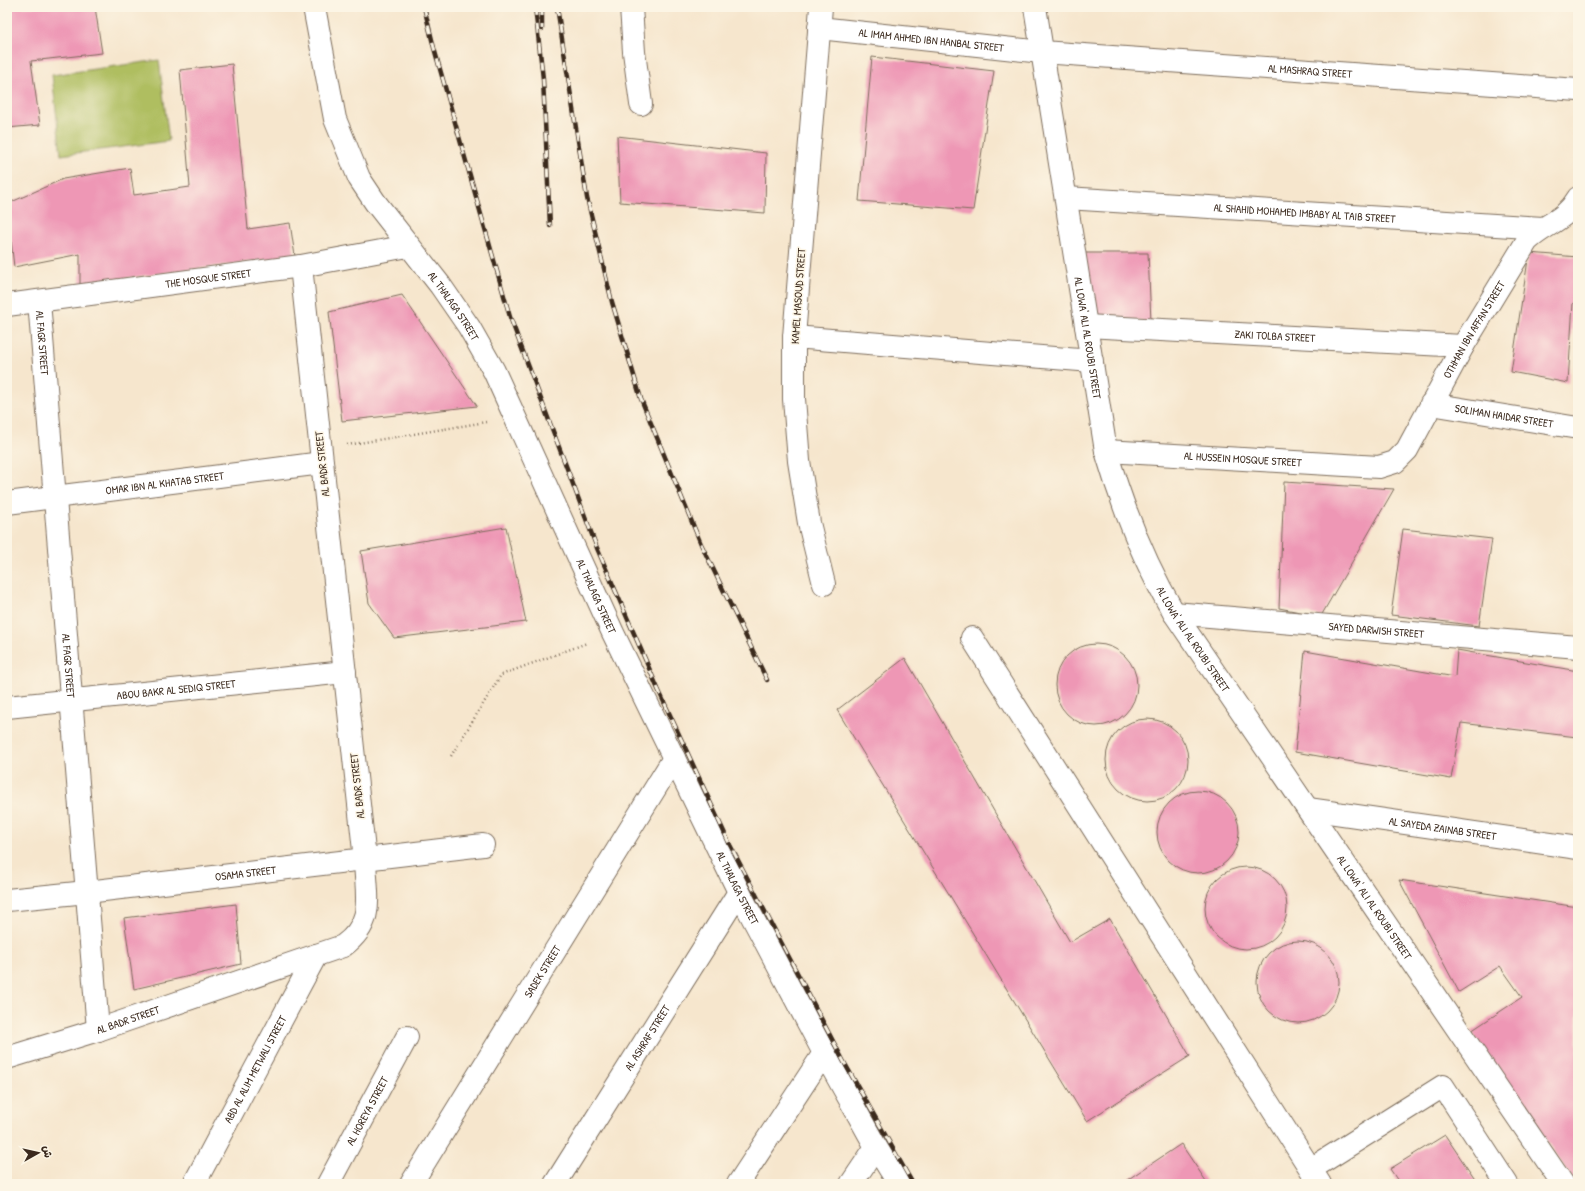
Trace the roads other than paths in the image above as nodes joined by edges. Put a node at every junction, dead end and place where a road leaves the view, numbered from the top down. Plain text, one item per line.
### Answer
1 (314, 7) edge
2 (631, 7) edge
3 (1035, 7) edge
4 (820, 18) edge
5 (1042, 52) junction
6 (1578, 90) edge
7 (642, 104) dead end
8 (1066, 198) junction
9 (1577, 200) edge
10 (1543, 228) junction
11 (408, 246) junction
12 (301, 266) junction
13 (39, 301) junction
14 (7, 305) edge
15 (1086, 326) junction
16 (794, 337) junction
17 (1463, 346) junction
18 (1092, 361) junction
19 (1431, 404) junction
20 (1578, 428) edge
21 (1106, 451) junction
22 (321, 457) junction
23 (1379, 467) joint
24 (55, 497) junction
25 (7, 503) edge
26 (824, 584) dead end
27 (1174, 613) junction
28 (972, 638) dead end
29 (1578, 647) edge
30 (345, 672) junction
31 (71, 700) junction
32 (7, 707) edge
33 (674, 758) junction
34 (1308, 809) junction
35 (483, 845) dead end
36 (1578, 848) edge
37 (365, 860) junction
38 (87, 892) junction
39 (739, 892) junction
40 (7, 900) edge
41 (316, 955) junction
42 (98, 1030) junction
43 (407, 1037) dead end
44 (824, 1053) junction
45 (7, 1058) edge
46 (876, 1147) junction
47 (1316, 1177) edge
48 (194, 1184) edge
49 (328, 1184) edge
50 (410, 1184) edge
51 (555, 1184) edge
52 (738, 1184) edge
53 (851, 1184) edge
54 (899, 1184) edge
55 (1507, 1184) edge
56 (1563, 1184) edge

1 - 11 street, AL THALAGA STREET
2 - 7 street
3 - 5 street, AL LOWA' ALI AL ROUBI STREET
4 - 5 street, AL IMAM AHMED IBN HANBAL STREET
4 - 16 street, KAMEL MASOUD STREET
5 - 6 street, AL MASHRAQ STREET
5 - 8 street, AL LOWA' ALI AL ROUBI STREET
8 - 10 street, AL SHAHID MOHAMED IMBABY AL TAIB STREET
8 - 15 street, AL LOWA' ALI AL ROUBI STREET
9 - 10 street, OTHMAN IBN AFFAN STREET
10 - 17 street, OTHMAN IBN AFFAN STREET
11 - 12 street, THE MOSQUE STREET
11 - 33 street, AL THALAGA STREET
12 - 13 street, THE MOSQUE STREET
12 - 22 street, AL BADR STREET
13 - 14 street, THE MOSQUE STREET
13 - 24 street, AL FAGR STREET
15 - 17 street, ZAKI TOLBA STREET
15 - 18 street, AL LOWA' ALI AL ROUBI STREET
16 - 18 street
16 - 26 street, KAMEL MASOUD STREET
17 - 19 street, OTHMAN IBN AFFAN STREET
18 - 21 street, AL LOWA' ALI AL ROUBI STREET
19 - 20 street, SOLIMAN HAIDAR STREET
19 - 23 street, OTHMAN IBN AFFAN STREET
21 - 23 street, AL HUSSEIN MOSQUE STREET
21 - 27 street, AL LOWA' ALI AL ROUBI STREET
22 - 24 street, OMAR IBN AL KHATAB STREET
22 - 30 street, AL BADR STREET
24 - 25 street, OMAR IBN AL KHATAB STREET
24 - 31 street, AL FAGR STREET
27 - 29 street, SAYED DARWISH STREET
27 - 34 street, AL LOWA' ALI AL ROUBI STREET
28 - 47 street
30 - 31 street, ABOU BAKR AL SEDIQ STREET
30 - 37 street, AL BADR STREET
31 - 32 street, ABOU BAKR AL SEDIQ STREET
31 - 38 street, AL FAGR STREET
33 - 39 street, AL THALAGA STREET
33 - 50 street, SADEK STREET
34 - 36 street, AL SAYEDA ZAINAB STREET
34 - 56 street, AL LOWA' ALI AL ROUBI STREET
35 - 37 street, OSAMA STREET
37 - 38 street, OSAMA STREET
37 - 41 street, AL BADR STREET
38 - 40 street, OSAMA STREET
38 - 42 street, AL FAGR STREET
39 - 44 street, AL THALAGA STREET
39 - 51 street, AL ASHRAF STREET
41 - 42 street, AL BADR STREET
41 - 48 street, ABD AL ALIM METWALI STREET
42 - 45 street, AL BADR STREET
43 - 49 street, AL HOREYA STREET
44 - 46 street, AL THALAGA STREET
44 - 52 street
46 - 53 street
46 - 54 street, AL THALAGA STREET
47 - 55 street

